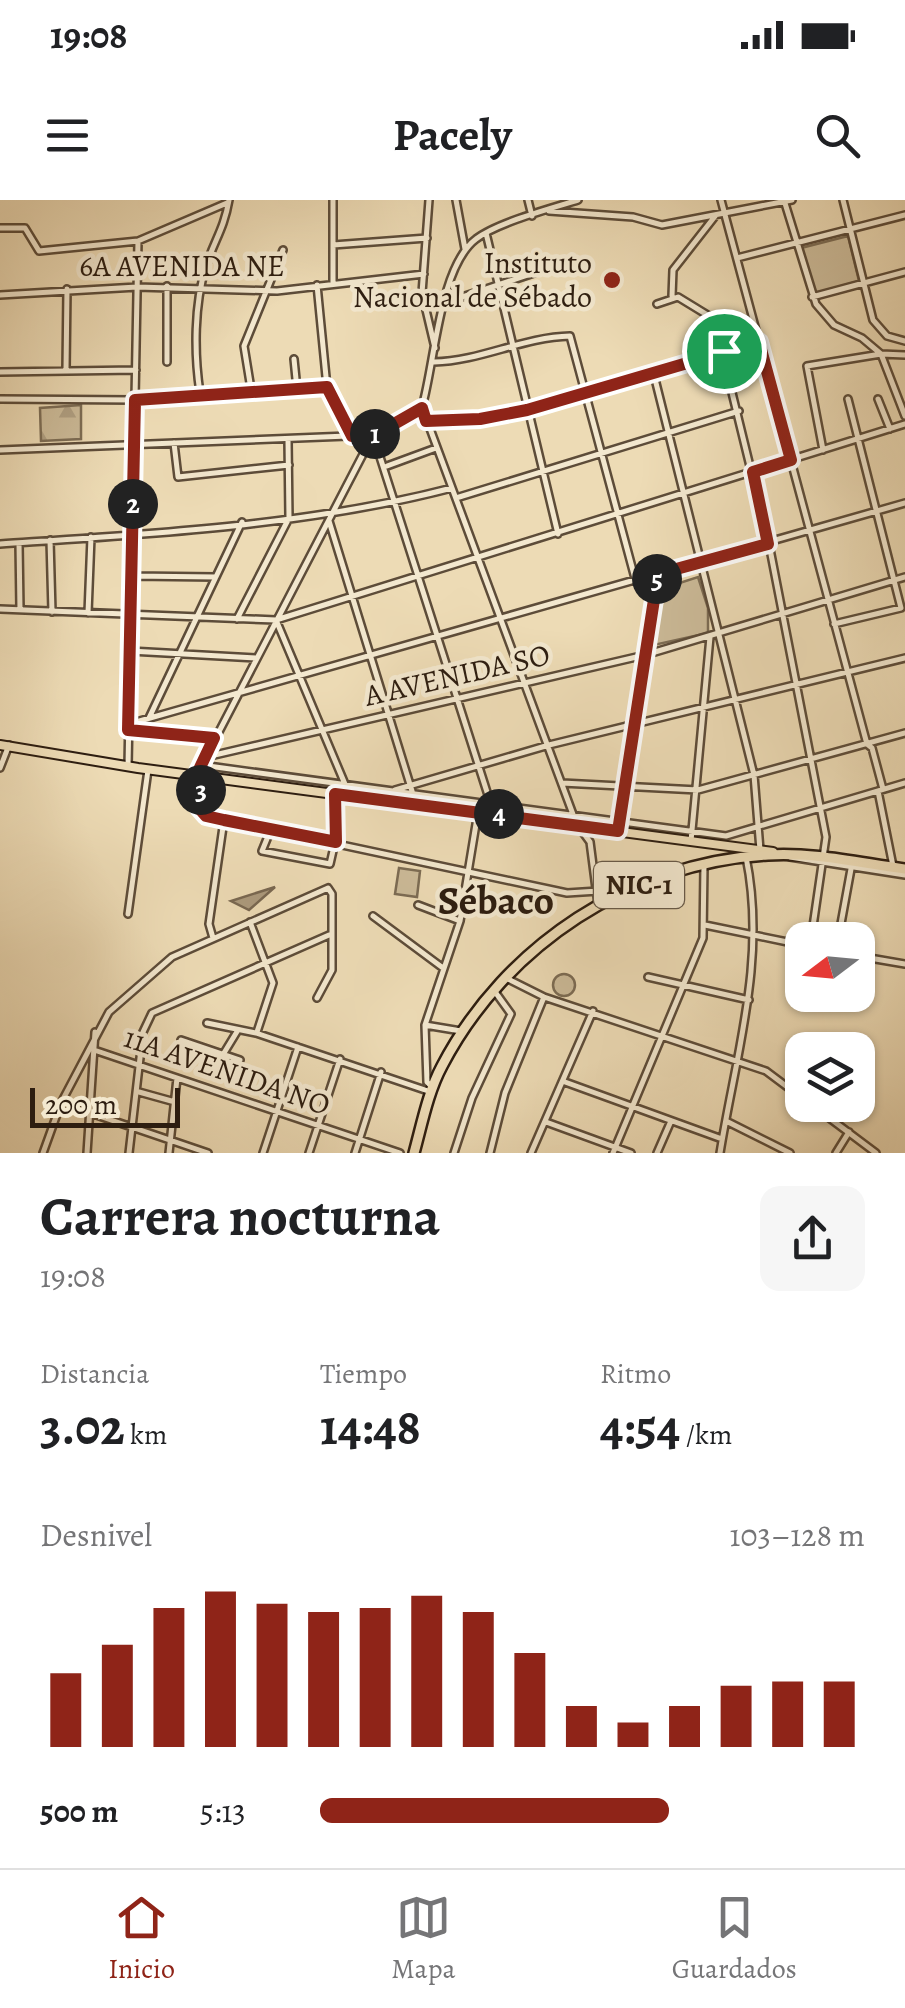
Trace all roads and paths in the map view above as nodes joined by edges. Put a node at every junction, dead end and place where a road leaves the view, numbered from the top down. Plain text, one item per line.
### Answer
1 (333, 200) edge
2 (430, 200) edge
3 (456, 200) edge
4 (528, 200) edge
5 (578, 200) edge
6 (721, 200) edge
7 (792, 200) edge
8 (842, 200) edge
9 (784, 201) edge
10 (228, 202) edge
11 (548, 211) junction
12 (725, 213) junction
13 (716, 215) junction
14 (905, 215) edge
15 (532, 217) junction
16 (0, 228) edge
17 (486, 232) junction
18 (850, 232) junction
19 (427, 238) junction
20 (138, 241) junction
21 (796, 244) junction
22 (333, 245) junction
23 (465, 249) junction
24 (284, 250) dead end
25 (737, 258) junction
26 (905, 272) edge
27 (534, 273) dead end
28 (424, 274) junction
29 (333, 282) junction
30 (862, 283) junction
31 (318, 284) junction
32 (498, 284) junction
33 (167, 286) junction
34 (138, 287) junction
35 (201, 287) junction
36 (67, 289) junction
37 (270, 291) junction
38 (0, 295) edge
39 (672, 296) junction
40 (812, 297) junction
41 (444, 303) junction
42 (657, 304) dead end
43 (905, 341) edge
44 (759, 342) junction
45 (512, 349) junction
46 (436, 351) junction
47 (724, 351) junction
48 (882, 354) junction
49 (905, 355) edge
50 (294, 360) dead end
51 (167, 362) dead end
52 (434, 362) junction
53 (66, 370) junction
54 (136, 370) junction
55 (652, 371) junction
56 (0, 372) edge
57 (327, 387) junction
58 (296, 389) junction
59 (252, 390) junction
60 (200, 393) junction
61 (586, 395) junction
62 (0, 399) edge
63 (848, 399) dead end
64 (878, 399) dead end
65 (135, 400) junction
66 (422, 408) junction
67 (527, 410) junction
68 (739, 411) junction
69 (905, 418) edge
70 (426, 421) junction
71 (890, 429) junction
72 (669, 431) junction
73 (352, 436) junction
74 (373, 436) junction
75 (288, 438) junction
76 (857, 440) junction
77 (174, 443) junction
78 (134, 445) junction
79 (436, 448) junction
80 (0, 450) edge
81 (823, 450) junction
82 (601, 452) junction
83 (791, 460) junction
84 (288, 464) junction
85 (386, 467) junction
86 (541, 472) junction
87 (753, 472) junction
88 (452, 488) junction
89 (686, 494) junction
90 (456, 498) junction
91 (396, 502) junction
92 (905, 502) edge
93 (877, 510) junction
94 (333, 512) junction
95 (618, 515) junction
96 (289, 518) junction
97 (329, 520) junction
98 (242, 522) junction
99 (810, 532) junction
100 (132, 534) junction
101 (558, 534) junction
102 (91, 537) junction
103 (50, 540) junction
104 (19, 542) junction
105 (0, 544) edge
106 (768, 544) junction
107 (480, 559) junction
108 (704, 562) junction
109 (658, 574) junction
110 (132, 576) junction
111 (905, 576) edge
112 (216, 577) junction
113 (420, 577) junction
114 (895, 580) junction
115 (636, 582) junction
116 (354, 598) junction
117 (828, 599) junction
118 (0, 609) edge
119 (20, 610) junction
120 (52, 612) junction
121 (782, 612) junction
122 (88, 614) junction
123 (131, 615) junction
124 (197, 617) junction
125 (237, 619) junction
126 (276, 620) junction
127 (502, 620) junction
128 (834, 624) junction
129 (720, 633) junction
130 (439, 637) junction
131 (710, 637) junction
132 (130, 650) junction
133 (180, 654) junction
134 (645, 655) junction
135 (372, 656) junction
136 (256, 658) junction
137 (905, 658) edge
138 (847, 672) junction
139 (298, 676) junction
140 (526, 680) junction
141 (796, 685) junction
142 (239, 690) junction
143 (458, 697) junction
144 (735, 701) junction
145 (704, 707) junction
146 (390, 714) junction
147 (149, 718) junction
148 (636, 724) junction
149 (128, 727) junction
150 (322, 730) junction
151 (905, 733) edge
152 (214, 738) junction
153 (866, 744) junction
154 (4, 745) edge
155 (549, 745) junction
156 (205, 757) junction
157 (810, 759) junction
158 (481, 764) junction
159 (200, 765) junction
160 (128, 767) junction
161 (0, 768) edge
162 (148, 770) junction
163 (754, 775) junction
164 (200, 776) junction
165 (412, 782) junction
166 (562, 783) junction
167 (905, 783) edge
168 (345, 784) junction
169 (626, 788) junction
170 (698, 790) junction
171 (881, 790) junction
172 (392, 791) junction
173 (335, 794) junction
174 (350, 796) junction
175 (416, 799) junction
176 (820, 807) junction
177 (494, 810) junction
178 (478, 812) junction
179 (224, 820) junction
180 (575, 821) junction
181 (761, 826) junction
182 (619, 827) junction
183 (271, 829) junction
184 (691, 837) junction
185 (336, 842) junction
186 (760, 850) junction
187 (787, 854) junction
188 (746, 857) junction
189 (824, 862) junction
190 (704, 865) junction
191 (851, 865) junction
192 (893, 868) junction
193 (468, 872) junction
194 (905, 872) edge
195 (598, 890) junction
196 (598, 904) junction
197 (418, 905) dead end
198 (128, 914) dead end
199 (373, 916) dead end
200 (460, 921) junction
201 (250, 922) junction
202 (814, 922) edge
203 (841, 922) edge
204 (705, 924) junction
205 (329, 934) junction
206 (756, 936) junction
207 (213, 938) junction
208 (785, 942) edge
209 (875, 959) edge
210 (265, 961) junction
211 (905, 964) edge
212 (443, 968) junction
213 (503, 977) junction
214 (648, 977) dead end
215 (682, 986) junction
216 (492, 989) junction
217 (317, 998) dead end
218 (544, 998) junction
219 (749, 1000) junction
220 (592, 1011) junction
221 (207, 1023) dead end
222 (425, 1024) junction
223 (238, 1030) junction
224 (463, 1030) junction
225 (95, 1032) junction
226 (256, 1033) junction
227 (661, 1038) junction
228 (181, 1040) dead end
229 (298, 1047) junction
230 (97, 1051) junction
231 (224, 1053) junction
232 (340, 1059) junction
233 (240, 1060) dead end
234 (735, 1062) junction
235 (138, 1067) junction
236 (382, 1072) junction
237 (177, 1078) junction
238 (565, 1082) junction
239 (785, 1085) edge
240 (432, 1090) junction
241 (138, 1092) junction
242 (175, 1102) junction
243 (61, 1104) junction
244 (634, 1107) junction
245 (277, 1112) junction
246 (91, 1114) junction
247 (671, 1121) junction
248 (726, 1121) junction
249 (546, 1122) junction
250 (835, 1122) edge
251 (318, 1126) junction
252 (131, 1127) junction
253 (848, 1132) junction
254 (360, 1139) junction
255 (171, 1140) junction
256 (722, 1140) junction
257 (614, 1150) edge
258 (43, 1153) edge
259 (87, 1153) edge
260 (129, 1153) edge
261 (170, 1153) edge
262 (208, 1153) edge
263 (264, 1153) edge
264 (309, 1153) edge
265 (355, 1153) edge
266 (400, 1153) edge
267 (414, 1153) edge
268 (454, 1153) edge
269 (490, 1153) edge
270 (532, 1153) edge
271 (631, 1153) edge
272 (657, 1153) edge
273 (720, 1153) edge
274 (790, 1153) edge
275 (836, 1153) edge
276 (876, 1153) edge

1 - 22 street
2 - 19 street
3 - 23 street
4 - 15 street
5 - 11 street
6 - 12 street
7 - 9 street
8 - 18 street
9 - 12 street
9 - 21 street
10 - 20 street
10 - 35 street
11 - 13 street
11 - 15 street
12 - 13 street
12 - 25 street
13 - 39 street
14 - 18 street
15 - 17 street
16 - 20 street
17 - 23 street
17 - 32 street
18 - 21 street
18 - 30 street
19 - 22 street
19 - 28 street
20 - 34 street
21 - 25 street
21 - 40 street
22 - 29 street
23 - 41 street
24 - 37 street
25 - 44 street
26 - 30 street
27 - 32 street
28 - 29 street, 6A AVENIDA NE
28 - 46 street
29 - 31 street, 6A AVENIDA NE
30 - 40 street
30 - 43 street
31 - 37 street, 6A AVENIDA NE
31 - 57 street
32 - 41 street
32 - 45 street
33 - 34 street, 6A AVENIDA NE
33 - 35 street, 6A AVENIDA NE
33 - 51 street
34 - 36 street, 6A AVENIDA NE
34 - 54 street
35 - 37 street, 6A AVENIDA NE
35 - 60 street
36 - 38 street, 6A AVENIDA NE
36 - 53 street
37 - 59 street
39 - 42 street
39 - 47 street
40 - 48 street
41 - 46 street
44 - 47 street
44 - 83 street
45 - 52 street
45 - 61 street
45 - 67 street
46 - 52 street
47 - 55 street
47 - 68 street
48 - 49 street
48 - 69 street
48 - 81 street
50 - 58 street
52 - 66 street
53 - 54 street
53 - 56 street
54 - 65 street
55 - 61 street
55 - 72 street
57 - 58 street
57 - 73 street
58 - 59 street
59 - 60 street
60 - 65 street
61 - 67 street
61 - 82 street
62 - 65 street
63 - 76 street
64 - 71 street
65 - 78 street
66 - 70 street
66 - 74 street
67 - 70 street
67 - 86 street
68 - 72 street
68 - 87 street
69 - 71 street
70 - 79 street
71 - 76 street
72 - 82 street
72 - 89 street
73 - 74 street
73 - 75 street
74 - 85 street
74 - 94 street
75 - 77 street
75 - 84 street
76 - 81 street
76 - 93 street
77 - 78 street
77 - 84 street
78 - 80 street
78 - 100 street
79 - 85 street
79 - 88 street
81 - 83 street
82 - 86 street
82 - 95 street
83 - 87 street
83 - 99 street
84 - 96 street
85 - 91 street
86 - 90 street
86 - 101 street
87 - 89 street
87 - 106 street
88 - 90 street
88 - 91 street
89 - 95 street
89 - 108 street
90 - 107 street
91 - 94 street
91 - 113 street
92 - 93 street
93 - 99 street
93 - 114 street
94 - 96 street
94 - 97 street
95 - 101 street
95 - 115 street
96 - 98 street
96 - 125 street
97 - 116 street
97 - 126 street
98 - 100 street
98 - 112 street
99 - 106 street
99 - 117 street
100 - 102 street
100 - 110 street
101 - 107 street
102 - 103 street
102 - 122 street
103 - 104 street
103 - 120 street
104 - 105 street
104 - 119 street
106 - 108 street
106 - 121 street
107 - 113 street
107 - 127 street
108 - 109 street
108 - 129 street
109 - 115 street
109 - 134 street
110 - 112 street
110 - 123 street
111 - 114 street, A AVENIDA SO
112 - 124 street
113 - 116 street
113 - 130 street
114 - 117 street, A AVENIDA SO
114 - 128 street
115 - 127 street
116 - 126 street
116 - 135 street
117 - 121 street, A AVENIDA SO
117 - 128 street
118 - 119 street
119 - 120 street
120 - 122 street
121 - 129 street, A AVENIDA SO
121 - 141 street
122 - 123 street
123 - 124 street
123 - 132 street
124 - 125 street
124 - 133 street
125 - 126 street
126 - 136 street
126 - 139 street
127 - 130 street
127 - 140 street
128 - 138 street
129 - 131 street, A AVENIDA SO
129 - 144 street
130 - 135 street
130 - 143 street
131 - 134 street, A AVENIDA SO
131 - 145 street
132 - 133 street
132 - 149 street
133 - 136 street
133 - 147 street
134 - 140 street, A AVENIDA SO
134 - 148 street
135 - 139 street
135 - 146 street
136 - 142 street
137 - 138 street
138 - 141 street
138 - 153 street
139 - 142 street
139 - 150 street
140 - 143 street, A AVENIDA SO
140 - 155 street
141 - 144 street
141 - 157 street
142 - 147 street
142 - 152 street
143 - 146 street, A AVENIDA SO
143 - 158 street
144 - 145 street
144 - 163 street
145 - 148 street
145 - 170 street
146 - 150 street, A AVENIDA SO
146 - 165 street
147 - 149 street
148 - 155 street
148 - 169 street
149 - 152 street
149 - 160 street
150 - 156 street, A AVENIDA SO
150 - 168 street
151 - 153 street
152 - 156 street
153 - 157 street
153 - 171 street
154 - 160 main road
154 - 161 street
155 - 158 street
155 - 166 street
156 - 159 street
157 - 163 street
157 - 176 street
158 - 165 street
158 - 177 street
159 - 164 street
159 - 168 street
160 - 162 main road
162 - 164 main road
162 - 198 street
163 - 170 street
163 - 181 street
164 - 173 main road
164 - 179 street
165 - 172 street
165 - 175 street
166 - 169 street
166 - 180 street
167 - 171 street
168 - 172 street
168 - 174 street
169 - 170 street
169 - 182 street
170 - 184 street
171 - 176 street
171 - 192 street
172 - 175 street
173 - 174 main road
173 - 185 street
174 - 175 main road
175 - 177 street
175 - 178 main road
176 - 181 street
176 - 189 street
177 - 178 main road
177 - 180 main road
178 - 193 street
179 - 183 street
179 - 207 street
180 - 182 main road
180 - 195 street
181 - 184 street
181 - 186 street
182 - 184 main road
183 - 185 street
183 - 185 street
184 - 186 main road
185 - 193 street
186 - 187 main road
187 - 188 highway, NIC-1
187 - 189 highway, NIC-1
188 - 190 highway, NIC-1
188 - 206 street
189 - 191 highway, NIC-1
189 - 202 street
190 - 196 highway, NIC-1
190 - 204 street
191 - 192 highway, NIC-1
191 - 194 street
191 - 203 street
192 - 194 highway, NIC-1
193 - 195 street
193 - 200 street
195 - 196 street
196 - 213 highway, NIC-1
197 - 200 street
199 - 212 street
200 - 212 street
201 - 205 street
201 - 207 street
201 - 210 street
204 - 206 street
204 - 215 street
205 - 210 street
205 - 217 street
206 - 208 street
206 - 219 street
207 - 225 street
209 - 211 street
210 - 226 street
210 - 235 street
212 - 222 street
213 - 216 highway, NIC-1
213 - 218 street
214 - 215 street
215 - 219 street
215 - 227 street
216 - 224 highway, NIC-1
216 - 268 street
218 - 220 street
218 - 269 street
219 - 234 street
220 - 227 street
220 - 238 street
221 - 223 street
222 - 224 street
222 - 240 street
223 - 226 street
223 - 231 street
224 - 240 highway, NIC-1
225 - 230 street
225 - 243 street
226 - 229 street
227 - 234 street
227 - 244 street
228 - 231 street
229 - 232 street
229 - 245 street
230 - 235 street, 11A AVENIDA NO
230 - 246 street
231 - 233 street
232 - 236 street
232 - 251 street
234 - 239 street
234 - 248 street
235 - 237 street, 11A AVENIDA NO
235 - 241 street
236 - 240 street
236 - 254 street
237 - 242 street
237 - 245 street, 11A AVENIDA NO
238 - 244 street
238 - 249 street
240 - 267 highway, NIC-1
241 - 242 street
241 - 252 street
242 - 255 street
243 - 246 street
243 - 258 street
244 - 247 street
244 - 257 street
245 - 251 street, 11A AVENIDA NO
245 - 263 street
246 - 252 street
246 - 259 street
247 - 256 street
247 - 272 street
248 - 256 street
248 - 274 street
249 - 257 street
249 - 270 street
250 - 253 street
251 - 254 street, 11A AVENIDA NO
251 - 264 street
252 - 255 street
252 - 260 street
253 - 275 street
253 - 276 street
254 - 265 street
254 - 266 street, 11A AVENIDA NO
255 - 261 street
255 - 262 street
256 - 273 street
257 - 271 street

